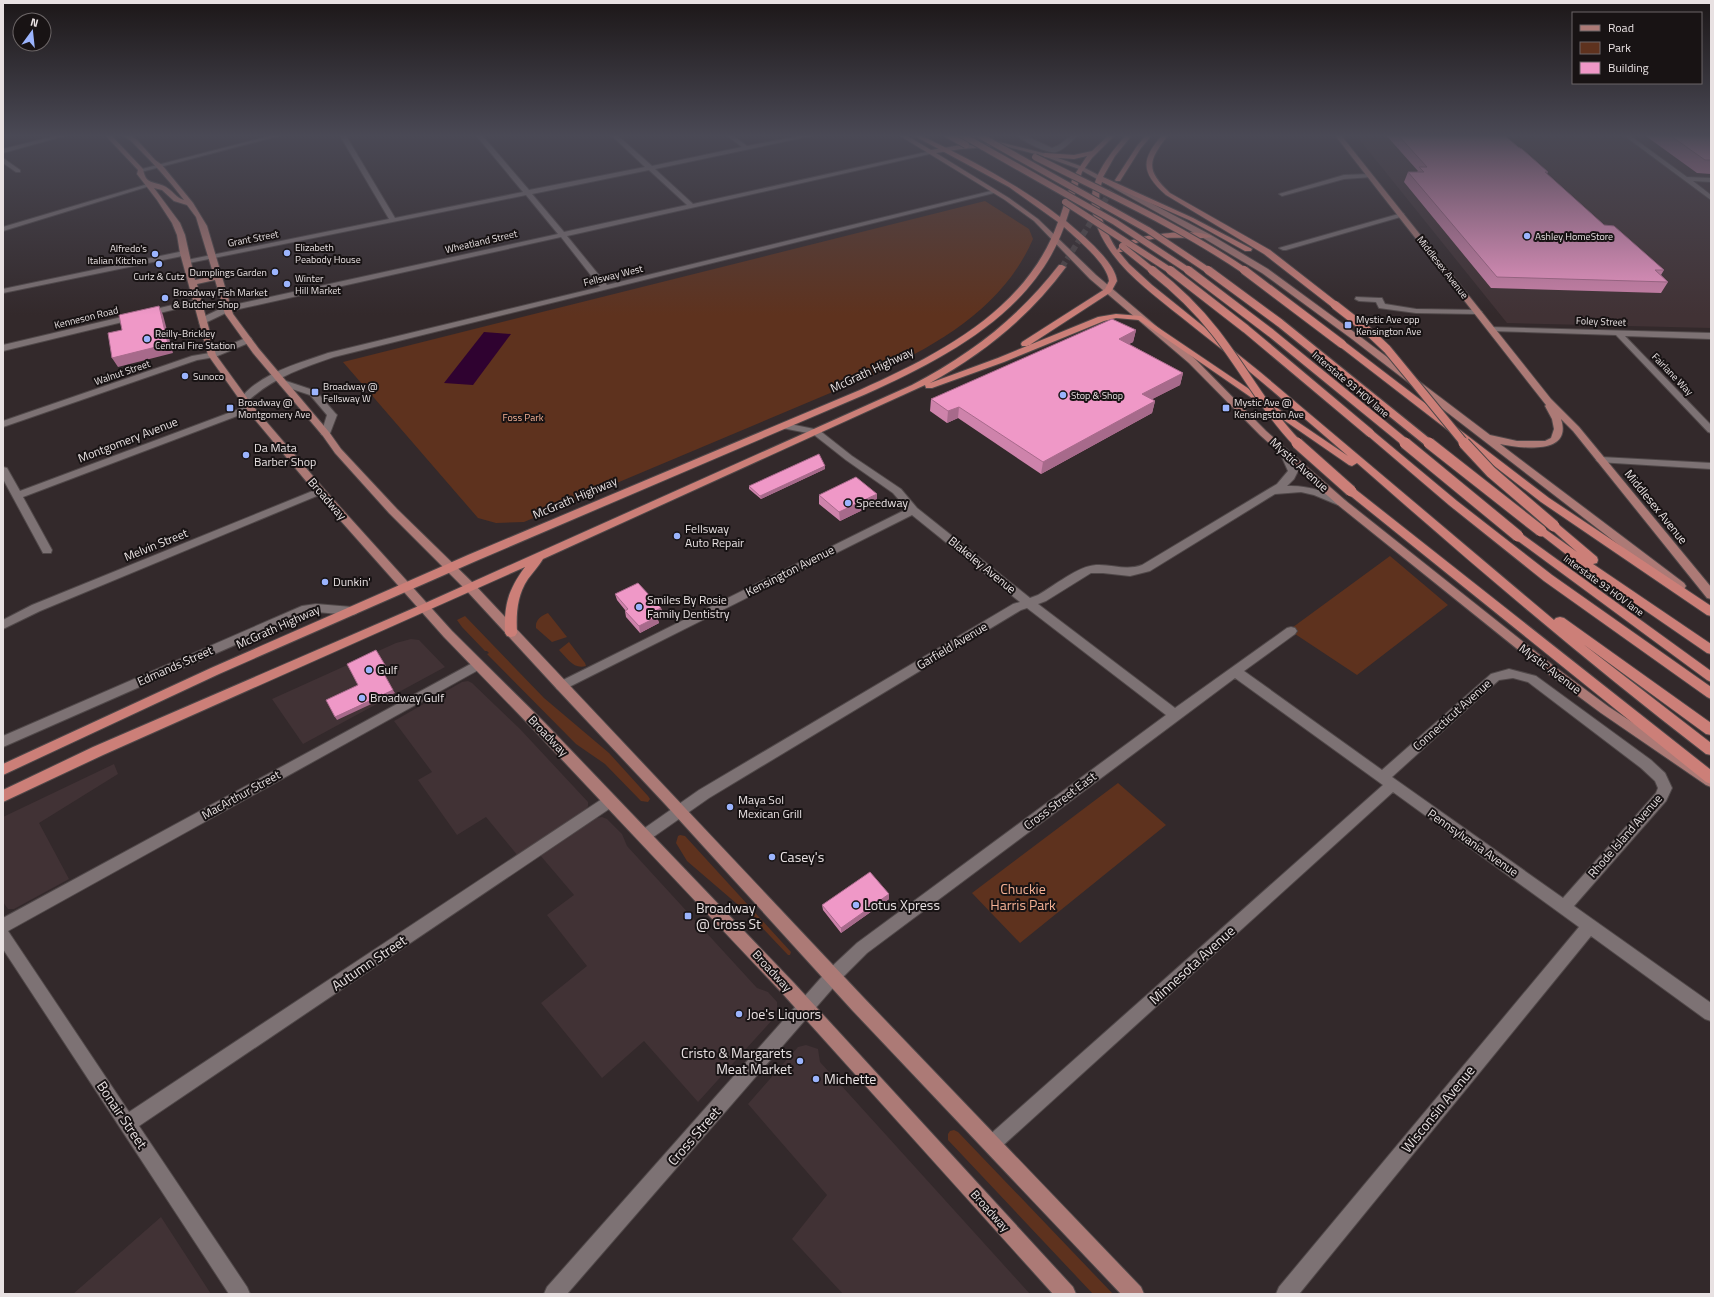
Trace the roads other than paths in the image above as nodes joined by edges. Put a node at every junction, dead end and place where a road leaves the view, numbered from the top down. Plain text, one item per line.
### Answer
1 (118, 195) edge
2 (157, 195) edge
3 (172, 195) edge
4 (183, 195) edge
5 (378, 195) edge
6 (520, 195) edge
7 (529, 195) edge
8 (679, 195) edge
9 (743, 195) edge
10 (986, 195) edge
11 (1000, 195) edge
12 (1025, 195) edge
13 (1051, 195) edge
14 (1067, 195) edge
15 (1071, 195) edge
16 (1086, 195) edge
17 (1095, 195) edge
18 (1109, 195) edge
19 (1130, 195) edge
20 (1135, 195) edge
21 (1169, 195) edge
22 (1385, 195) edge
23 (191, 204) junction
24 (692, 206) junction
25 (1079, 211) junction
26 (1402, 215) junction
27 (393, 220) junction
28 (1062, 221) junction
29 (3, 229) edge
30 (562, 234) junction
31 (1208, 237) junction
32 (1055, 238) junction
33 (1283, 248) dead end
34 (184, 253) junction
35 (1119, 256) junction
36 (212, 257) junction
37 (187, 262) junction
38 (1062, 268) tunnel mouth
39 (218, 277) junction
40 (193, 283) junction
41 (605, 288) junction
42 (1108, 290) junction
43 (3, 291) edge
44 (1359, 299) dead end
45 (198, 301) junction
46 (1335, 305) junction
47 (1382, 306) junction
48 (227, 309) junction
49 (1478, 312) junction
50 (1387, 313) dead end
51 (1141, 318) junction
52 (202, 321) junction
53 (1491, 329) junction
54 (1618, 333) junction
55 (1711, 336) edge
56 (248, 340) junction
57 (3, 348) edge
58 (212, 355) junction
59 (1001, 360) junction
60 (276, 375) junction
61 (283, 383) junction
62 (897, 396) junction
63 (1548, 401) junction
64 (247, 404) junction
65 (3, 424) edge
66 (786, 426) junction
67 (1711, 430) edge
68 (816, 432) junction
69 (326, 434) junction
70 (1482, 434) junction
71 (1285, 453) junction
72 (1601, 460) junction
73 (1711, 466) edge
74 (3, 470) edge
75 (320, 491) junction
76 (1271, 492) junction
77 (17, 496) junction
78 (1407, 501) junction
79 (1342, 503) junction
80 (913, 510) junction
81 (47, 550) dead end
82 (541, 556) junction
83 (450, 568) junction
84 (1491, 572) junction
85 (407, 587) junction
86 (470, 588) junction
87 (1711, 595) edge
88 (1029, 602) junction
89 (1644, 603) junction
90 (425, 608) junction
91 (352, 611) junction
92 (1711, 611) edge
93 (3, 625) edge
94 (1291, 631) dead end
95 (511, 633) junction
96 (1711, 650) edge
97 (478, 665) junction
98 (1236, 672) junction
99 (1711, 677) edge
100 (561, 686) junction
101 (1711, 694) edge
102 (1176, 715) junction
103 (1587, 721) joint
104 (1711, 730) edge
105 (3, 742) edge
106 (1711, 750) edge
107 (3, 770) edge
108 (1711, 778) edge
109 (1387, 781) junction
110 (1711, 781) edge
111 (3, 796) edge
112 (610, 801) junction
113 (680, 811) junction
114 (644, 836) junction
115 (1564, 907) junction
116 (1590, 925) junction
117 (3, 926) edge
118 (3, 936) edge
119 (833, 976) junction
120 (806, 1007) junction
121 (1711, 1013) edge
122 (128, 1123) junction
123 (992, 1144) junction
124 (240, 1294) edge
125 (554, 1294) edge
126 (1065, 1294) edge
127 (1134, 1294) edge
128 (1286, 1294) edge

1 - 29 street
2 - 34 main road, Broadway
3 - 23 main road
4 - 23 main road
5 - 27 street
6 - 27 street, Grant Street
7 - 30 street
8 - 24 street
9 - 24 street, Wheatland Street
10 - 41 street, Fellsway West
11 - 32 main road, Mystic Avenue
12 - 28 highway
13 - 25 highway, bridge
14 - 99 highway, Interstate 93 HOV lane, bridge
15 - 28 highway, McGrath Highway
16 - 89 highway, bridge
17 - 35 highway
18 - 92 highway, bridge
19 - 31 main road
20 - 46 highway
21 - 46 highway
22 - 26 main road, Middlesex Avenue
23 - 36 main road
24 - 30 street, Wheatland Street
25 - 101 highway, bridge
25 - 108 highway, bridge
26 - 33 street
26 - 49 main road, Middlesex Avenue
27 - 36 street, Grant Street
28 - 32 highway, McGrath Highway
28 - 42 highway
30 - 41 street
30 - 48 street, Wheatland Street
31 - 35 highway
31 - 70 main road
32 - 42 main road, Mystic Avenue
32 - 66 highway, McGrath Highway
34 - 37 main road, Broadway
34 - 43 street
35 - 78 highway
36 - 37 street, Grant Street
36 - 39 main road
37 - 40 main road, Broadway
38 - 62 highway
39 - 40 main road
39 - 48 main road
40 - 45 main road, Broadway
41 - 60 street, Fellsway West
42 - 51 main road, Mystic Avenue
42 - 59 highway
44 - 47 street
45 - 52 main road, Broadway
45 - 57 street, Kenneson Road
46 - 89 highway, bridge
47 - 49 street
47 - 50 street
48 - 52 street, Wheatland Street
48 - 56 main road
49 - 53 main road, Middlesex Avenue
51 - 59 highway
51 - 71 main road, Mystic Avenue
51 - 78 highway
52 - 58 main road, Broadway
53 - 54 street, Foley Street
53 - 63 main road, Middlesex Avenue
54 - 55 street, Foley Street
54 - 67 street, Fairlane Way
56 - 58 street, Walnut Street
56 - 60 main road
58 - 64 main road, Broadway
58 - 65 street, Walnut Street
59 - 62 highway
60 - 61 main road
60 - 64 street, Fellsway West
61 - 69 main road
61 - 69 street
62 - 68 highway
63 - 70 main road, Middlesex Avenue
63 - 72 main road, Middlesex Avenue
64 - 75 main road, Broadway
64 - 77 street, Montgomery Avenue
66 - 68 street, Blakeley Avenue
66 - 83 highway, McGrath Highway
68 - 80 street, Blakeley Avenue
68 - 82 highway
69 - 83 main road
70 - 92 main road
71 - 76 street, Garfield Avenue
71 - 79 main road, Mystic Avenue
72 - 73 street
72 - 87 main road, Middlesex Avenue
74 - 77 street
75 - 85 main road, Broadway
75 - 93 street, Melvin Street
76 - 79 street, Garfield Avenue
76 - 88 street, Garfield Avenue
77 - 81 street
78 - 84 highway
79 - 110 main road, Mystic Avenue
80 - 88 street, Blakeley Avenue
80 - 100 street, Kensington Avenue
82 - 86 highway
82 - 95 highway
83 - 85 highway, McGrath Highway
83 - 86 main road
84 - 104 highway
84 - 106 highway
85 - 90 main road, Broadway
85 - 91 highway, McGrath Highway
86 - 90 highway
86 - 95 main road
88 - 102 street, Blakeley Avenue
88 - 113 street, Garfield Avenue
89 - 96 highway
90 - 97 main road, Broadway
90 - 111 highway
91 - 105 street, Edmands Street
91 - 107 highway, McGrath Highway
94 - 98 street, Cross Street East
95 - 100 main road
97 - 112 main road, Broadway
97 - 117 street, MacArthur Street
98 - 102 street, Cross Street East
98 - 109 street, Pennsylvania Avenue
100 - 113 main road
102 - 119 street, Cross Street East
103 - 109 street, Connecticut Avenue
103 - 115 street, Rhode Island Avenue
109 - 115 street, Pennsylvania Avenue
109 - 123 street, Minnesota Avenue
112 - 114 main road, Broadway
112 - 122 street, Autumn Street
113 - 114 street, Garfield Avenue
113 - 119 main road
114 - 120 main road, Broadway
115 - 116 street, Pennsylvania Avenue
116 - 121 street, Pennsylvania Avenue
116 - 128 street, Wisconsin Avenue
118 - 122 street, Bonair Street
119 - 120 street, Cross Street
119 - 123 main road
120 - 125 street, Cross Street
120 - 126 main road, Broadway
122 - 124 street, Bonair Street
123 - 127 main road

